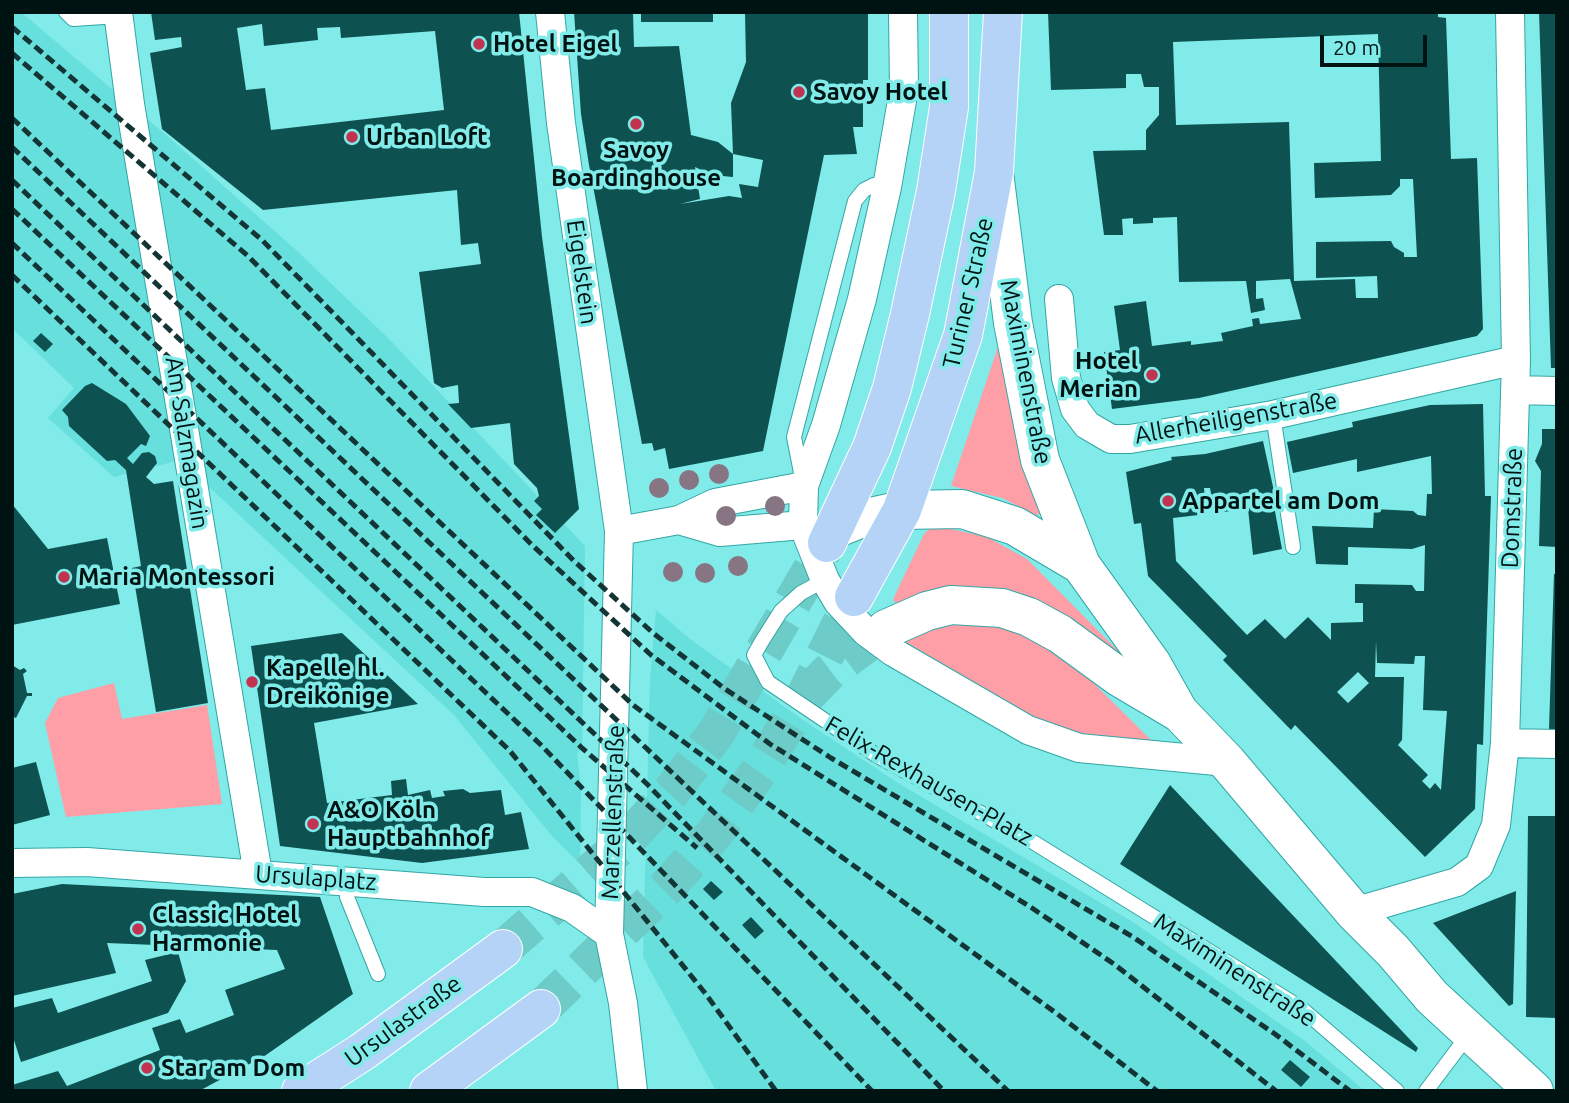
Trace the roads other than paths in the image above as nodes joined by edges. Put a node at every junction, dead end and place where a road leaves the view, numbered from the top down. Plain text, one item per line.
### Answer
1 (66, 12) edge
2 (550, 12) edge
3 (903, 12) edge
4 (949, 12) edge
5 (1003, 12) edge
6 (1510, 12) edge
7 (118, 14) edge
8 (994, 172) junction
9 (887, 187) junction
10 (878, 229) junction
11 (848, 233) junction
12 (1059, 299) dead end
13 (1516, 360) junction
14 (1515, 390) junction
15 (1557, 391) edge
16 (1273, 415) junction
17 (804, 486) junction
18 (902, 510) junction
19 (679, 520) junction
20 (619, 531) junction
21 (821, 532) junction
22 (1293, 547) dead end
23 (1081, 565) junction
24 (839, 588) junction
25 (886, 629) tunnel mouth
26 (1179, 712) junction
27 (1505, 743) junction
28 (1557, 744) edge
29 (1227, 762) junction
30 (12, 863) edge
31 (258, 874) junction
32 (349, 880) junction
33 (1099, 884) joint
34 (1354, 912) junction
35 (609, 933) junction
36 (503, 949) tunnel mouth
37 (378, 974) dead end
38 (541, 1009) tunnel mouth
39 (1470, 1032) junction
40 (301, 1091) edge
41 (429, 1091) edge
42 (633, 1091) edge
43 (1397, 1091) edge
44 (1426, 1091) edge
45 (1534, 1091) edge

1 - 7 lane
2 - 20 street, Eigelstein
3 - 9 street
4 - 21 main road
5 - 8 main road, Turiner Straße
6 - 13 street, Domstraße
7 - 31 street, Am Salzmagazin
8 - 18 main road, Turiner Straße
8 - 23 main road, Maximinenstraße
9 - 10 street
9 - 11 lane
10 - 11 lane
10 - 17 street
11 - 17 lane
12 - 16 street, Allerheiligenstraße
13 - 14 street, Domstraße
13 - 16 street, Allerheiligenstraße
14 - 15 street
14 - 27 street, Domstraße
16 - 22 lane
17 - 19 street
17 - 21 street
18 - 21 main road, Maximinenstraße
18 - 23 main road, Maximinenstraße
18 - 24 main road, Turiner Straße
19 - 20 street
19 - 21 street
20 - 35 street, Marzellenstraße
21 - 24 street
23 - 26 main road, Maximinenstraße
24 - 29 street
24 - 33 lane, Felix-Rexhausen-Platz
25 - 26 main road, Maximinenstraße
26 - 29 main road, Maximinenstraße
27 - 28 street
27 - 34 street, Domstraße
29 - 34 main road, Maximinenstraße
30 - 31 street, Ursulaplatz
31 - 32 street, Ursulaplatz
32 - 35 street, Ursulaplatz
32 - 37 lane
33 - 43 lane, Maximinenstraße
34 - 39 main road, Maximinenstraße
35 - 42 street, Marzellenstraße
36 - 40 main road, Ursulastraße
38 - 41 main road
39 - 44 lane
39 - 45 main road, Maximinenstraße

